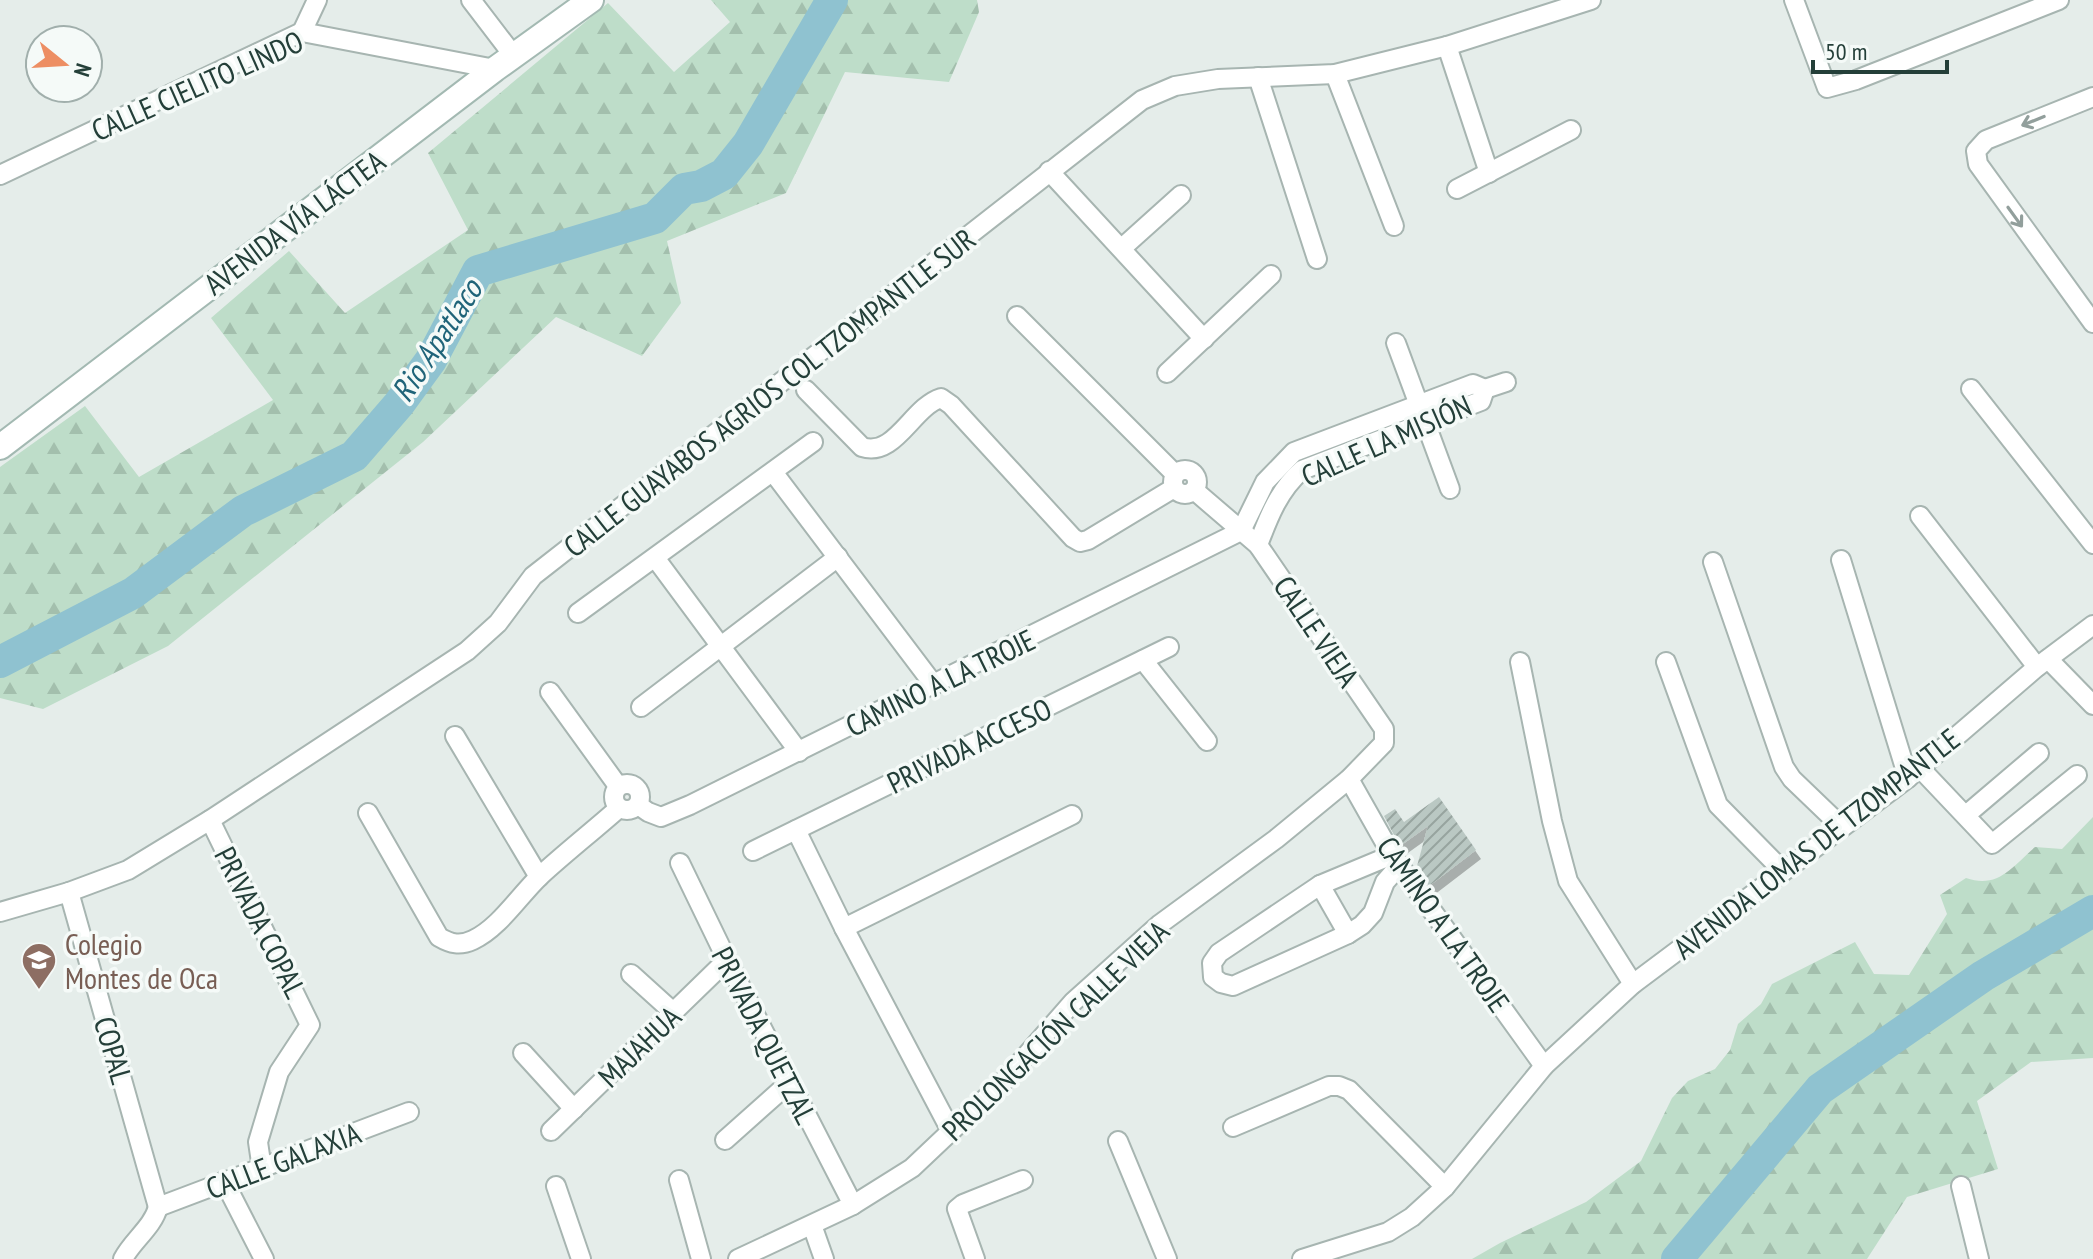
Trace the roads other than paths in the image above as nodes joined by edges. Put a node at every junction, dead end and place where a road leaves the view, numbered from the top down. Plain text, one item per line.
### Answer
1 (317, 0) edge
2 (471, 0) edge
3 (591, 0) edge
4 (1591, 0) edge
5 (1794, 0) edge
6 (2059, 0) edge
7 (302, 32) junction
8 (1447, 46) junction
9 (504, 62) junction
10 (1335, 74) junction
11 (1258, 77) junction
12 (2093, 97) edge
13 (1571, 130) dead end
14 (1049, 171) junction
15 (1489, 173) junction
16 (0, 175) edge
17 (1457, 189) dead end
18 (1181, 195) dead end
19 (1394, 226) dead end
20 (1122, 248) junction
21 (1317, 259) dead end
22 (1271, 275) dead end
23 (2093, 291) edge
24 (2077, 302) junction
25 (1017, 316) dead end
26 (2093, 323) edge
27 (1204, 339) junction
28 (1396, 343) dead end
29 (1167, 373) dead end
30 (1506, 382) dead end
31 (1485, 389) junction
32 (1971, 389) dead end
33 (806, 390) dead end
34 (1419, 405) junction
35 (1426, 424) junction
36 (813, 442) dead end
37 (0, 447) edge
38 (773, 472) junction
39 (1281, 476) junction
40 (1175, 481) junction
41 (1450, 489) dead end
42 (1920, 516) dead end
43 (1241, 531) junction
44 (2093, 544) edge
45 (1258, 545) junction
46 (838, 557) junction
47 (656, 559) junction
48 (1841, 560) dead end
49 (1713, 562) dead end
50 (578, 613) dead end
51 (2093, 625) edge
52 (721, 646) junction
53 (1169, 647) dead end
54 (1143, 660) junction
55 (1520, 662) dead end
56 (1666, 662) dead end
57 (2043, 663) junction
58 (934, 685) junction
59 (550, 692) dead end
60 (2093, 705) edge
61 (641, 707) dead end
62 (455, 736) dead end
63 (1386, 737) joint
64 (1207, 741) dead end
65 (799, 752) junction
66 (2039, 753) dead end
67 (1914, 773) junction
68 (2077, 775) dead end
69 (1349, 779) junction
70 (618, 786) junction
71 (638, 805) junction
72 (619, 808) junction
73 (368, 813) dead end
74 (1072, 815) dead end
75 (1966, 815) junction
76 (210, 820) junction
77 (1842, 827) junction
78 (796, 830) junction
79 (753, 851) dead end
80 (1396, 860) junction
81 (680, 863) dead end
82 (1783, 871) junction
83 (539, 877) junction
84 (1320, 885) junction
85 (69, 892) junction
86 (0, 912) edge
87 (844, 928) junction
88 (1348, 934) junction
89 (727, 960) junction
90 (631, 974) dead end
91 (1633, 984) junction
92 (673, 1012) junction
93 (523, 1053) dead end
94 (1544, 1066) junction
95 (789, 1083) junction
96 (574, 1109) junction
97 (409, 1112) dead end
98 (1233, 1127) dead end
99 (551, 1131) dead end
100 (951, 1131) junction
101 (725, 1140) dead end
102 (1118, 1141) dead end
103 (262, 1169) junction
104 (679, 1180) dead end
105 (1023, 1180) dead end
106 (224, 1181) junction
107 (556, 1186) dead end
108 (1961, 1186) dead end
109 (1445, 1187) junction
110 (853, 1205) junction
111 (158, 1207) junction
112 (812, 1225) junction
113 (123, 1259) edge
114 (264, 1259) edge
115 (581, 1259) edge
116 (701, 1259) edge
117 (738, 1259) edge
118 (824, 1259) edge
119 (975, 1259) edge
120 (1167, 1259) edge
121 (1302, 1259) edge
122 (1979, 1259) edge

1 - 7 street
2 - 9 street
3 - 9 street, AVENIDA VÍA LÁCTEA
4 - 8 street, CALLE GUAYABOS AGRIOS COL TZOMPANTLE SUR
5 - 6 street
7 - 9 street, CALLE CIELITO LINDO
7 - 16 street, CALLE CIELITO LINDO
8 - 10 street, CALLE GUAYABOS AGRIOS COL TZOMPANTLE SUR
8 - 15 street
9 - 37 street, AVENIDA VÍA LÁCTEA
10 - 11 street, CALLE GUAYABOS AGRIOS COL TZOMPANTLE SUR
10 - 19 street
11 - 14 street, CALLE GUAYABOS AGRIOS COL TZOMPANTLE SUR
11 - 21 street
12 -> 24 street
13 - 15 street
14 - 20 street
14 - 76 street, CALLE GUAYABOS AGRIOS COL TZOMPANTLE SUR
15 - 17 street
18 - 20 street
20 - 27 street
22 - 27 street
23 - 24 street
24 - 26 street
25 - 40 street
27 - 29 street
28 - 34 street
30 - 31 street
31 - 34 street, CALLE LA MISIÓN
31 - 35 street, CALLE LA MISIÓN
32 - 44 street
33 - 40 street
34 - 35 street
34 - 39 street, CALLE LA MISIÓN
35 - 39 street, CALLE LA MISIÓN
35 - 41 street
36 - 38 street
38 - 46 street
38 - 47 street
39 - 43 street, CALLE LA MISIÓN
39 - 45 street, CALLE LA MISIÓN
40 - 43 street, CALLE VIEJA
42 - 57 street
43 - 45 street, CALLE VIEJA
43 - 58 street, CAMINO A LA TROJE
45 - 63 street, CALLE VIEJA
46 - 52 street
46 - 58 street
47 - 50 street
47 - 52 street
48 - 67 street
49 - 77 street
51 - 57 street, AVENIDA LOMAS DE TZOMPANTLE
52 - 61 street
52 - 65 street
53 - 54 street, PRIVADA ACCESO
54 - 64 street
54 - 78 street, PRIVADA ACCESO
55 - 91 street
56 - 82 street
57 - 60 street
57 - 67 street, AVENIDA LOMAS DE TZOMPANTLE
58 - 65 street, CAMINO A LA TROJE
59 - 70 street
62 - 83 street
63 - 69 street, PROLONGACIÓN CALLE VIEJA
65 - 71 street, CAMINO A LA TROJE
66 - 75 street
67 - 75 street
67 - 77 street, AVENIDA LOMAS DE TZOMPANTLE
68 - 75 street
69 - 80 street, CAMINO A LA TROJE
69 - 100 street, PROLONGACIÓN CALLE VIEJA
70 - 71 street
70 - 72 street
71 - 72 street
72 - 83 street
73 - 83 street
74 - 87 street
76 - 85 street, CALLE GUAYABOS AGRIOS COL TZOMPANTLE SUR
76 - 103 street, PRIVADA COPAL
77 - 82 street, AVENIDA LOMAS DE TZOMPANTLE
78 - 79 street, PRIVADA ACCESO
78 - 87 street
80 - 84 street
80 - 88 street
80 - 94 street, CAMINO A LA TROJE
81 - 89 street, PRIVADA QUETZAL
82 - 91 street, AVENIDA LOMAS DE TZOMPANTLE
84 - 88 street
84 - 88 street
85 - 86 street, CALLE GUAYABOS AGRIOS COL TZOMPANTLE SUR
85 - 111 street, COPAL
87 - 100 street
89 - 92 street, MAJAHUA
89 - 95 street, PRIVADA QUETZAL
90 - 92 street
91 - 94 street, AVENIDA LOMAS DE TZOMPANTLE
92 - 96 street, MAJAHUA
93 - 96 street
94 - 109 street, AVENIDA LOMAS DE TZOMPANTLE
95 - 101 street
95 - 110 street, PRIVADA QUETZAL
96 - 99 street, MAJAHUA
97 - 103 street, CALLE GALAXIA
98 - 109 street
100 - 110 street, PROLONGACIÓN CALLE VIEJA
102 - 120 street
103 - 106 street, CALLE GALAXIA
104 - 116 street
105 - 119 street
106 - 111 street, CALLE GALAXIA
106 - 114 street
107 - 115 street
108 - 122 street
109 - 121 street, AVENIDA LOMAS DE TZOMPANTLE
110 - 112 street, PROLONGACIÓN CALLE VIEJA
111 - 113 street
112 - 117 street, PROLONGACIÓN CALLE VIEJA
112 - 118 street

